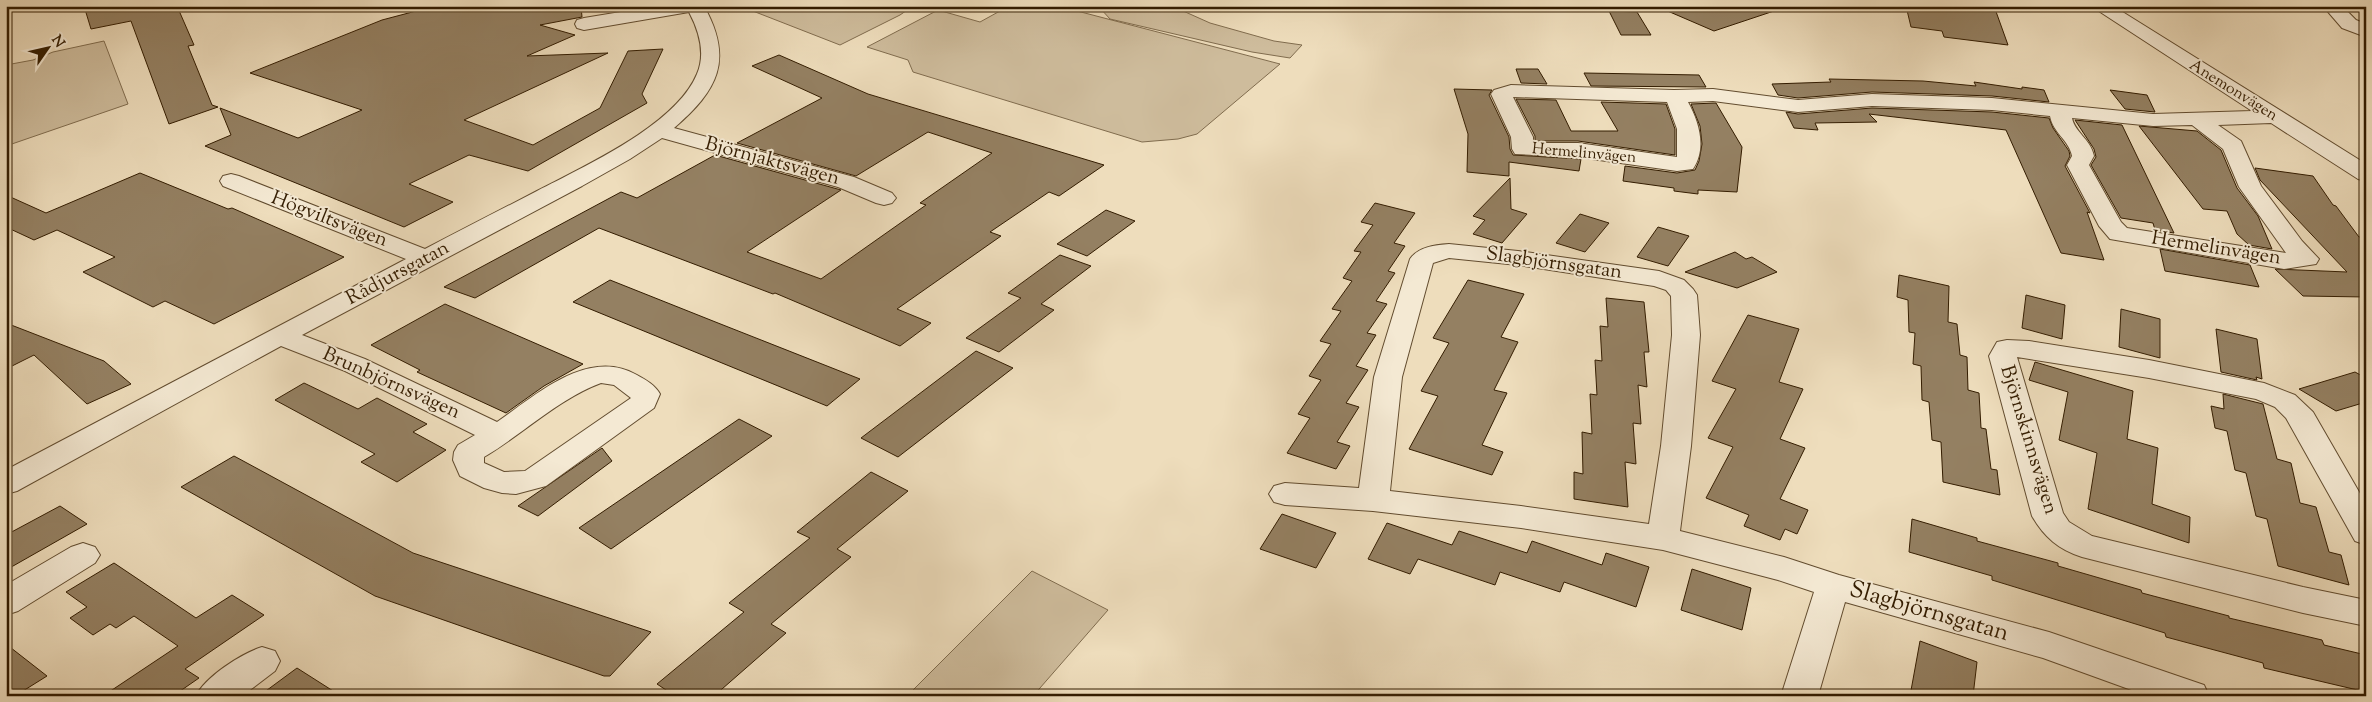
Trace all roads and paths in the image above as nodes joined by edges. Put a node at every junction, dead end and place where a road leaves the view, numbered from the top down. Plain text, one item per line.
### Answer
1 (693, 6) edge
2 (2100, 6) edge
3 (2332, 6) edge
4 (584, 24) dead end
5 (2366, 31) edge
6 (1674, 96) junction
7 (2060, 110) junction
8 (2274, 117) junction
9 (2198, 120) junction
10 (657, 130) junction
11 (2366, 174) edge
12 (231, 181) dead end
13 (884, 198) dead end
14 (427, 258) junction
15 (281, 337) junction
16 (499, 436) junction
17 (6, 482) edge
18 (1285, 494) dead end
19 (1373, 500) junction
20 (2366, 533) edge
21 (1663, 538) junction
22 (83, 556) dead end
23 (1833, 586) junction
24 (6, 602) edge
25 (2366, 613) edge
26 (262, 661) dead end
27 (214, 696) edge
28 (1800, 696) edge
29 (2191, 696) edge

1 - 4 street
1 - 10 street, Rådjursgatan
2 - 8 street, Anemonvägen
3 - 5 street
6 - 6 street, Hermelinvägen
6 - 7 street, Hermelinvägen
7 - 9 street, Hermelinvägen
7 - 9 street, Hermelinvägen
8 - 9 street, Hermelinvägen
8 - 11 street, Anemonvägen
10 - 13 street, Björnjaktsvägen
10 - 14 street, Rådjursgatan
12 - 14 street, Högviltsvägen
14 - 15 street, Rådjursgatan
15 - 16 street, Brunbjörnsvägen
15 - 17 street, Rådjursgatan
16 - 16 street
18 - 19 street, Slagbjörnsgatan
19 - 21 street, Slagbjörnsgatan
19 - 21 street, Slagbjörnsgatan
20 - 25 street, Björnskinnsvägen
21 - 23 street, Slagbjörnsgatan
22 - 24 street
23 - 28 street
23 - 29 street, Slagbjörnsgatan
26 - 27 street

